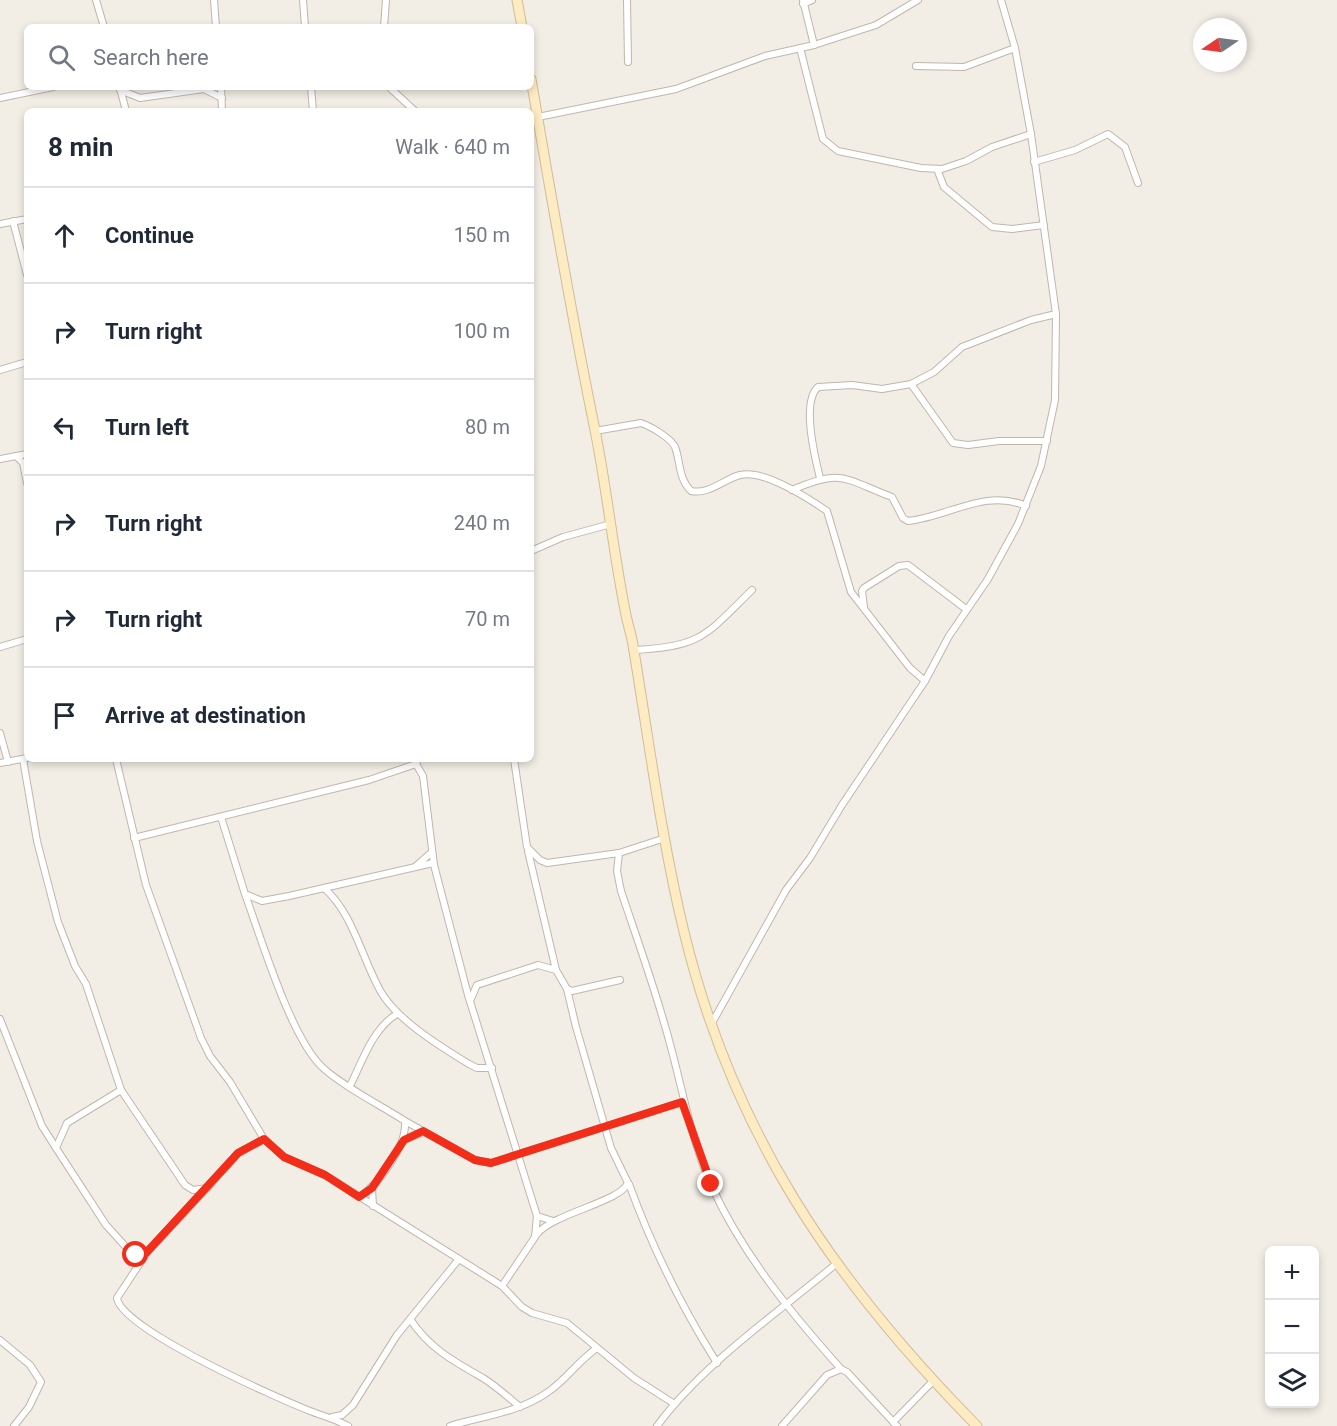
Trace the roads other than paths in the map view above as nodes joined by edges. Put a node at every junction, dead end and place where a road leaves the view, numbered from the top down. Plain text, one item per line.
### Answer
1 (96, 0) edge
2 (214, 0) edge
3 (303, 0) edge
4 (386, 0) edge
5 (520, 0) edge
6 (627, 0) edge
7 (812, 0) edge
8 (918, 0) edge
9 (1001, 0) edge
10 (803, 2) edge
11 (103, 24) edge
12 (216, 24) edge
13 (305, 24) edge
14 (384, 24) edge
15 (522, 24) edge
16 (814, 45) junction
17 (800, 48) junction
18 (1015, 48) junction
19 (628, 62) dead end
20 (915, 66) dead end
21 (39, 90) edge
22 (121, 90) edge
23 (124, 90) edge
24 (192, 90) edge
25 (208, 90) edge
26 (221, 90) edge
27 (311, 90) edge
28 (392, 90) edge
29 (532, 90) edge
30 (0, 98) edge
31 (222, 98) junction
32 (125, 108) edge
33 (222, 108) edge
34 (313, 108) edge
35 (412, 108) edge
36 (535, 113) edge
37 (1031, 134) junction
38 (1034, 162) junction
39 (937, 169) junction
40 (1138, 183) dead end
41 (24, 219) edge
42 (13, 221) junction
43 (0, 224) edge
44 (1044, 225) junction
45 (24, 263) edge
46 (1056, 314) junction
47 (24, 363) edge
48 (0, 370) edge
49 (912, 384) junction
50 (595, 431) junction
51 (1047, 441) junction
52 (24, 455) edge
53 (16, 456) junction
54 (0, 459) edge
55 (24, 468) edge
56 (820, 478) junction
57 (792, 490) junction
58 (1026, 506) junction
59 (611, 524) junction
60 (534, 550) edge
61 (752, 590) dead end
62 (865, 609) junction
63 (966, 609) junction
64 (24, 640) edge
65 (0, 647) edge
66 (633, 650) junction
67 (925, 681) junction
68 (0, 734) edge
69 (24, 758) edge
70 (8, 762) junction
71 (26, 762) edge
72 (117, 762) edge
73 (417, 762) edge
74 (514, 762) edge
75 (0, 763) edge
76 (221, 817) junction
77 (134, 838) junction
78 (665, 838) junction
79 (527, 847) junction
80 (432, 852) junction
81 (619, 853) junction
82 (434, 863) junction
83 (416, 867) junction
84 (324, 888) junction
85 (245, 894) junction
86 (556, 970) junction
87 (620, 980) dead end
88 (567, 989) junction
89 (470, 1002) junction
90 (397, 1014) junction
91 (0, 1018) edge
92 (712, 1023) junction
93 (492, 1068) junction
94 (350, 1086) junction
95 (121, 1090) junction
96 (682, 1102) junction
97 (405, 1121) junction
98 (606, 1125) junction
99 (423, 1131) junction
100 (264, 1139) junction
101 (404, 1140) junction
102 (56, 1148) junction
103 (520, 1154) junction
104 (628, 1183) junction
105 (207, 1188) junction
106 (372, 1188) junction
107 (359, 1197) junction
108 (373, 1206) junction
109 (537, 1216) junction
110 (553, 1221) junction
111 (535, 1237) junction
112 (146, 1253) junction
113 (459, 1259) junction
114 (836, 1264) junction
115 (502, 1286) junction
116 (786, 1305) junction
117 (410, 1319) junction
118 (0, 1340) edge
119 (597, 1348) junction
120 (717, 1363) junction
121 (841, 1369) junction
122 (933, 1381) junction
123 (674, 1403) junction
124 (520, 1407) junction
125 (332, 1417) junction
126 (895, 1424) edge
127 (14, 1426) edge
128 (348, 1426) edge
129 (450, 1426) edge
130 (657, 1426) edge
131 (782, 1426) edge
132 (977, 1426) edge

1 - 11 street
2 - 12 street
3 - 13 street
4 - 14 street
5 - 15 main road
6 - 19 street
7 - 10 street
8 - 16 street
9 - 18 street
10 - 16 street
16 - 17 street
17 - 36 street
17 - 39 street
18 - 20 street
18 - 37 street
21 - 30 street
22 - 32 street
23 - 24 street
25 - 31 street
26 - 31 street
27 - 34 street
28 - 35 street
29 - 36 main road
31 - 33 street
36 - 50 main road
37 - 38 street
37 - 39 street
38 - 40 street
38 - 44 street
39 - 44 street
41 - 42 street
42 - 43 street
42 - 45 street
44 - 46 street
46 - 49 street
46 - 51 street
47 - 48 street
49 - 51 street
49 - 56 street
50 - 57 street
50 - 59 main road
51 - 58 street
52 - 53 street
53 - 54 street
53 - 55 street
56 - 57 street
56 - 58 street
57 - 62 street
58 - 63 street
59 - 60 street
59 - 66 main road
61 - 66 street
62 - 63 street
62 - 67 street
63 - 67 street
64 - 65 street
66 - 78 main road
67 - 92 street
68 - 70 street
69 - 70 street
70 - 75 street
71 - 95 street
72 - 77 street
73 - 76 street
73 - 80 street
74 - 79 street
76 - 77 street
76 - 85 street
77 - 100 street
78 - 81 street
78 - 92 main road
79 - 81 street
79 - 86 street
80 - 82 street
80 - 83 street
81 - 96 street
82 - 83 street
82 - 89 street
83 - 84 street
84 - 85 street
84 - 90 street
85 - 94 street
86 - 88 street
86 - 89 street
87 - 88 street
88 - 98 street
89 - 93 street
90 - 93 street
90 - 94 street
91 - 102 street
92 - 114 main road
93 - 103 street
94 - 97 street
95 - 102 street
95 - 105 street
96 - 98 street
96 - 116 street
97 - 99 street
97 - 101 street
98 - 103 street
98 - 104 street
99 - 101 street
99 - 103 street
100 - 105 street
100 - 107 street
101 - 106 street
102 - 112 street
103 - 109 street
104 - 110 street
104 - 120 street
105 - 112 street
106 - 107 street
106 - 108 street
107 - 108 street
108 - 113 street
109 - 110 street
109 - 111 street
110 - 111 street
111 - 115 street
112 - 125 street
113 - 115 street
113 - 117 street
114 - 116 street
114 - 122 main road
115 - 119 street
116 - 120 street
116 - 121 street
117 - 124 street
117 - 125 street
118 - 127 street
119 - 123 street
119 - 124 street
120 - 123 street
121 - 126 street
121 - 131 street
122 - 126 street
122 - 132 main road
123 - 130 street
124 - 129 street
125 - 128 street

